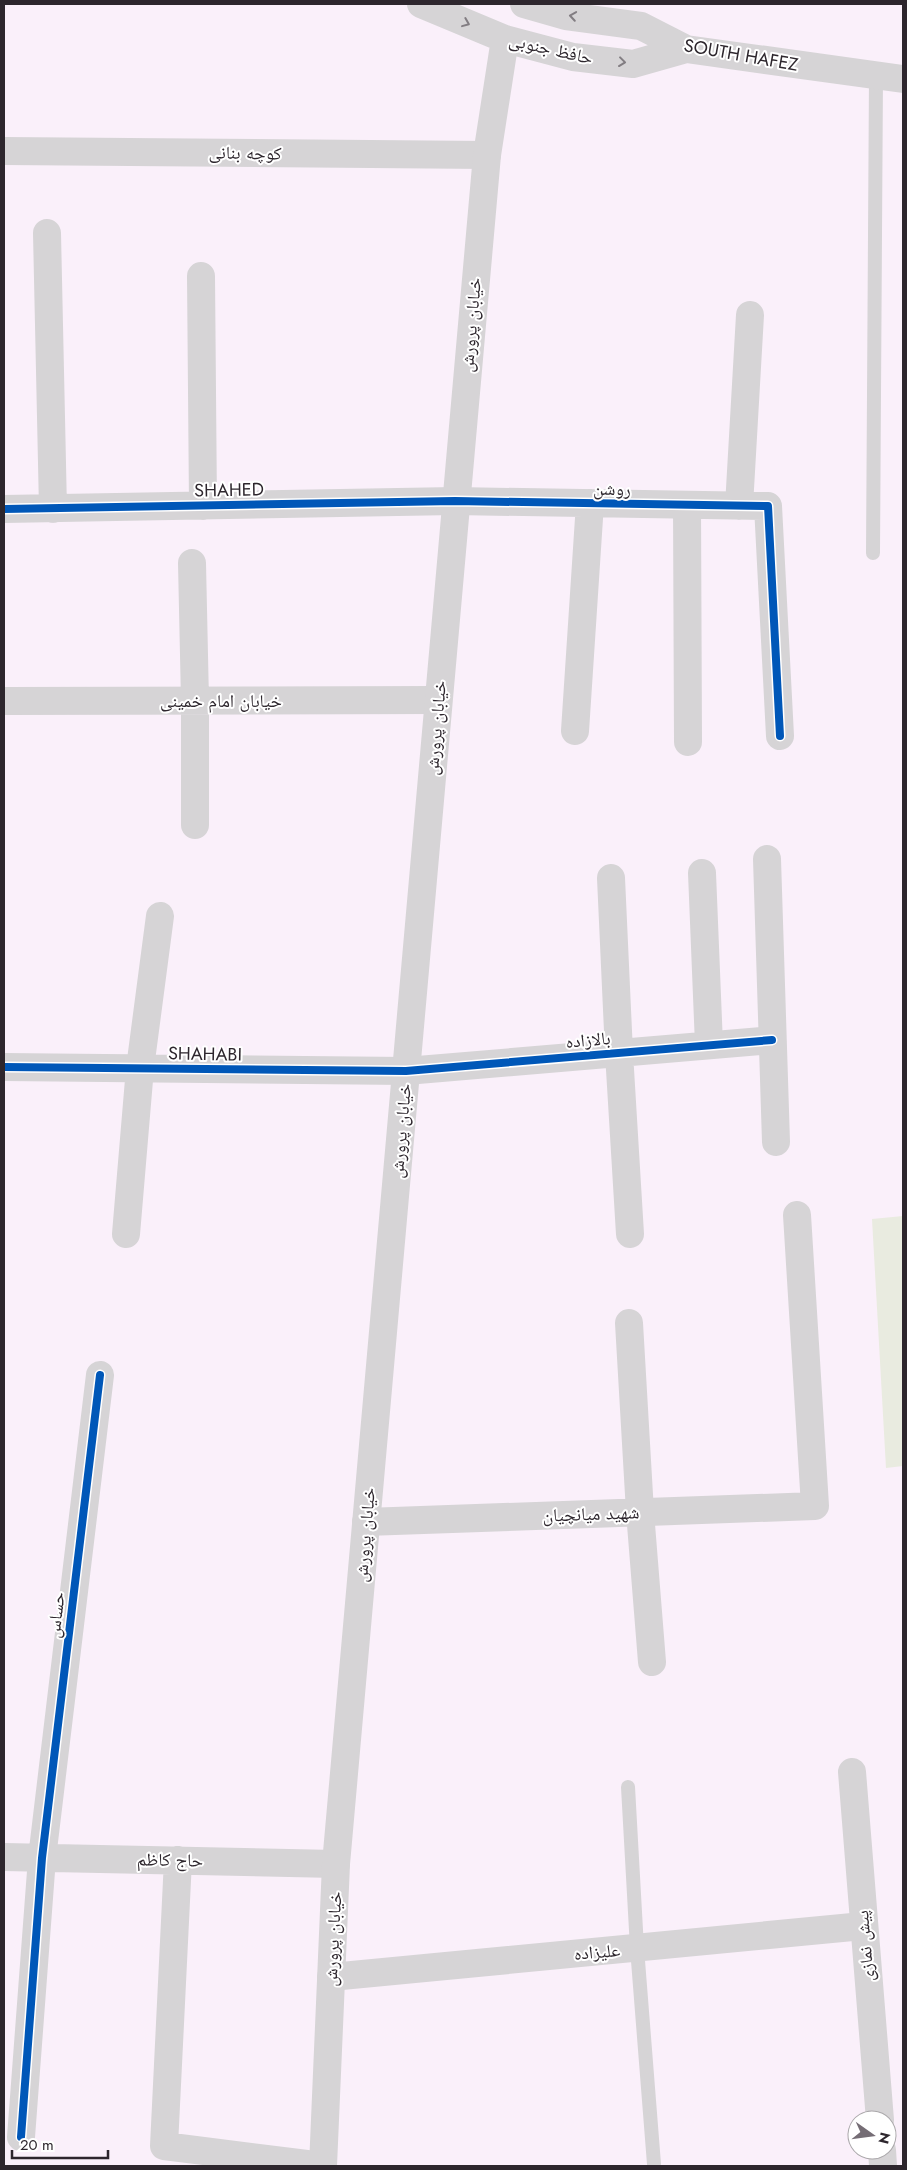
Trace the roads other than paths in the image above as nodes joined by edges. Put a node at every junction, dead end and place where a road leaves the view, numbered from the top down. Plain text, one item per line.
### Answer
1 (421, 4) edge
2 (524, 4) edge
3 (505, 39) junction
4 (686, 49) junction
5 (876, 76) junction
6 (903, 79) edge
7 (4, 151) edge
8 (487, 155) junction
9 (47, 233) dead end
10 (201, 276) dead end
11 (750, 315) dead end
12 (455, 501) junction
13 (590, 503) junction
14 (687, 505) junction
15 (203, 506) junction
16 (739, 506) junction
17 (53, 508) junction
18 (4, 510) edge
19 (873, 553) dead end
20 (192, 563) dead end
21 (438, 700) junction
22 (4, 701) edge
23 (196, 701) junction
24 (575, 731) dead end
25 (780, 736) dead end
26 (688, 742) dead end
27 (195, 825) dead end
28 (767, 859) dead end
29 (702, 873) dead end
30 (611, 878) dead end
31 (160, 916) dead end
32 (772, 1040) junction
33 (709, 1045) junction
34 (619, 1053) junction
35 (4, 1067) edge
36 (140, 1068) junction
37 (406, 1071) junction
38 (776, 1142) dead end
39 (797, 1215) dead end
40 (126, 1234) dead end
41 (630, 1234) dead end
42 (629, 1323) dead end
43 (100, 1375) dead end
44 (640, 1512) junction
45 (366, 1522) junction
46 (652, 1662) dead end
47 (852, 1772) dead end
48 (628, 1787) dead end
49 (4, 1857) edge
50 (42, 1858) junction
51 (178, 1860) junction
52 (336, 1864) junction
53 (863, 1926) junction
54 (637, 1948) junction
55 (331, 1977) junction
56 (879, 2110) edge
57 (21, 2137) dead end
58 (654, 2164) dead end
59 (323, 2166) edge

1 -> 3 street, حافظ جنوبی
4 -> 2 street, SOUTH HAFEZ
3 -> 4 street, حافظ جنوبی
3 - 8 street, خیابان پرورش
4 - 5 street, SOUTH HAFEZ
5 - 6 street, SOUTH HAFEZ
5 - 19 lane
7 - 8 street, کوچه بنانی
8 - 12 street, خیابان پرورش
9 - 17 street
10 - 15 street
11 - 16 street
12 - 13 street, روشن
12 - 15 street, SHAHED
12 - 21 street, خیابان پرورش
13 - 14 street, روشن
13 - 24 street
14 - 16 street, روشن
14 - 26 street
15 - 17 street, SHAHED
16 - 25 street, روشن
17 - 18 street, SHAHED
20 - 23 street
21 - 23 street, خیابان امام خمینی
21 - 37 street, خیابان پرورش
22 - 23 street, خیابان امام خمینی
23 - 27 street
28 - 32 street
29 - 33 street
30 - 34 street
31 - 36 street
32 - 33 street, بالازاده
32 - 38 street
33 - 34 street, بالازاده
34 - 37 street, بالازاده
34 - 41 street
35 - 36 street, SHAHABI
36 - 37 street, SHAHABI
36 - 40 street
37 - 45 street, خیابان پرورش
39 - 44 street, شهید میانچیان
42 - 44 street
43 - 50 street, حساس
44 - 45 street, شهید میانچیان
44 - 46 street
45 - 52 street, خیابان پرورش
47 - 53 street, پیش نمازی
48 - 54 lane
49 - 50 street, حاج کاظم
50 - 51 street, حاج کاظم
50 - 57 street, حساس
51 - 52 street, حاج کاظم
51 - 59 street
52 - 55 street, خیابان پرورش
53 - 54 street, علیزاده
53 - 56 street, پیش نمازی
54 - 55 street, علیزاده
54 - 58 lane
55 - 59 street, خیابان پرورش

